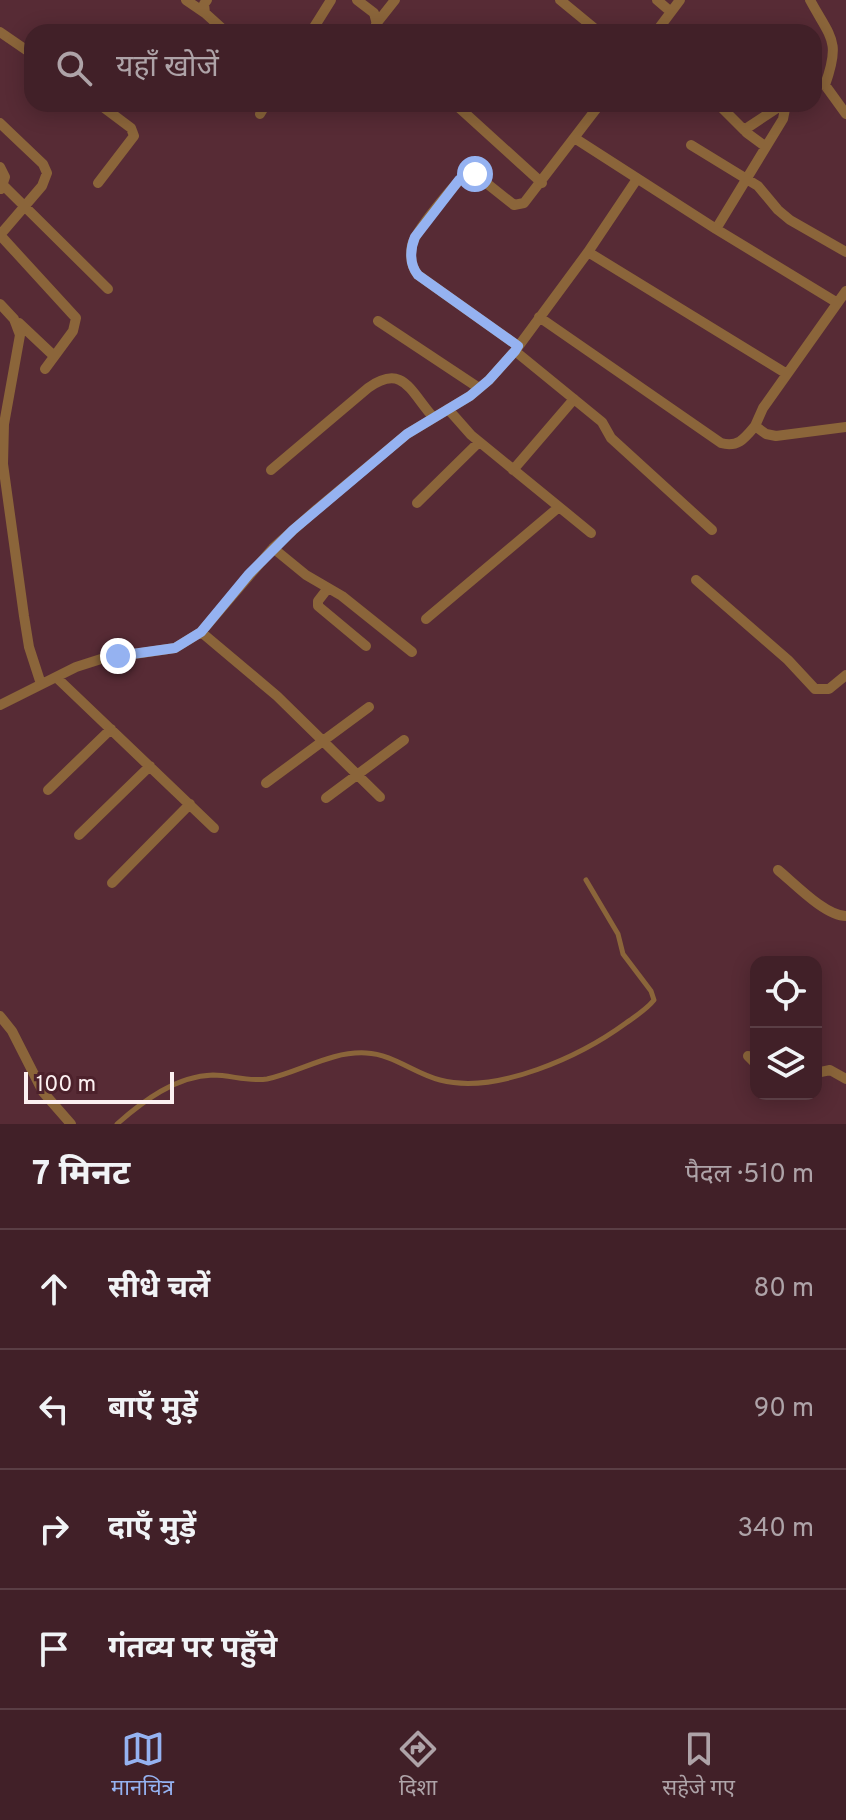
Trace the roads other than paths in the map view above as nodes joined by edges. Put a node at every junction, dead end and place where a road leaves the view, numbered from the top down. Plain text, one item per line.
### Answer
1 (186, 0) edge
2 (207, 0) edge
3 (331, 0) edge
4 (357, 0) edge
5 (395, 0) edge
6 (560, 0) edge
7 (657, 0) edge
8 (680, 0) edge
9 (810, 0) edge
10 (671, 12) junction
11 (205, 13) junction
12 (217, 24) edge
13 (316, 24) edge
14 (377, 24) edge
15 (380, 24) edge
16 (589, 24) edge
17 (665, 24) edge
18 (0, 32) edge
19 (24, 48) edge
20 (822, 78) edge
21 (822, 87) edge
22 (110, 112) edge
23 (464, 112) edge
24 (595, 112) edge
25 (726, 112) edge
26 (772, 112) edge
27 (783, 112) edge
28 (846, 114) edge
29 (0, 123) edge
30 (744, 130) junction
31 (576, 139) junction
32 (691, 145) dead end
33 (766, 147) junction
34 (0, 167) edge
35 (747, 178) junction
36 (637, 179) junction
37 (98, 183) dead end
38 (542, 183) junction
39 (2, 188) edge
40 (24, 208) junction
41 (716, 229) junction
42 (0, 235) edge
43 (588, 252) junction
44 (846, 252) edge
45 (108, 289) dead end
46 (846, 291) edge
47 (836, 302) junction
48 (0, 304) edge
49 (539, 317) junction
50 (14, 319) junction
51 (378, 321) dead end
52 (516, 348) junction
53 (54, 356) junction
54 (45, 369) dead end
55 (787, 374) junction
56 (479, 388) junction
57 (574, 399) junction
58 (448, 409) junction
59 (433, 417) junction
60 (755, 426) junction
61 (846, 427) edge
62 (2, 440) edge
63 (479, 442) junction
64 (271, 470) dead end
65 (513, 470) junction
66 (417, 503) dead end
67 (559, 507) junction
68 (712, 530) dead end
69 (591, 533) dead end
70 (273, 548) junction
71 (696, 580) dead end
72 (328, 588) junction
73 (426, 619) dead end
74 (201, 632) junction
75 (366, 646) dead end
76 (412, 652) dead end
77 (846, 675) edge
78 (56, 677) junction
79 (41, 684) junction
80 (0, 705) edge
81 (369, 707) dead end
82 (111, 729) junction
83 (404, 740) dead end
84 (323, 741) junction
85 (150, 766) junction
86 (358, 775) junction
87 (266, 783) dead end
88 (48, 790) dead end
89 (380, 797) dead end
90 (326, 798) dead end
91 (190, 804) junction
92 (214, 828) dead end
93 (79, 835) dead end
94 (778, 870) dead end
95 (586, 880) dead end
96 (112, 883) dead end
97 (846, 916) edge
98 (0, 1016) edge
99 (822, 1072) edge
100 (846, 1079) edge
101 (71, 1124) edge
102 (117, 1124) edge

1 - 11 street
2 - 11 street
3 - 13 street
4 - 14 street
5 - 15 street
6 - 16 street
7 - 10 street
8 - 10 street
9 - 20 street
10 - 17 street
11 - 12 street
18 - 19 street
21 - 28 street
22 - 37 street
23 - 38 street
24 - 31 street
25 - 30 street
26 - 30 street
27 - 33 street
29 - 40 street
30 - 33 street
31 - 36 street
31 - 38 street
32 - 35 street
33 - 35 street
34 - 39 street
35 - 41 street
35 - 44 street
36 - 41 street
36 - 43 street
38 - 52 street
39 - 40 street
40 - 42 street
40 - 45 street
41 - 47 street
42 - 53 street
43 - 49 street
43 - 55 street
46 - 47 street
47 - 55 street
48 - 50 street
49 - 52 street
49 - 60 street
50 - 53 street
50 - 62 street
51 - 56 street
52 - 56 street
52 - 57 street
53 - 54 street
55 - 60 street
56 - 58 street
57 - 65 street
57 - 68 street
58 - 59 street
58 - 63 street
59 - 64 street
59 - 70 street
60 - 61 street
62 - 79 street
63 - 65 street
63 - 66 street
65 - 67 street
67 - 69 street
67 - 73 street
70 - 72 street
70 - 74 street
71 - 77 street
72 - 75 street
72 - 76 street
74 - 78 street
74 - 84 street
78 - 79 street
78 - 82 street
79 - 80 street
81 - 84 street
82 - 85 street
82 - 88 street
83 - 86 street
84 - 86 street
84 - 87 street
85 - 91 street
85 - 93 street
86 - 89 street
86 - 90 street
91 - 92 street
91 - 96 street
94 - 97 street
95 - 102 lane
98 - 101 street
99 - 100 street

